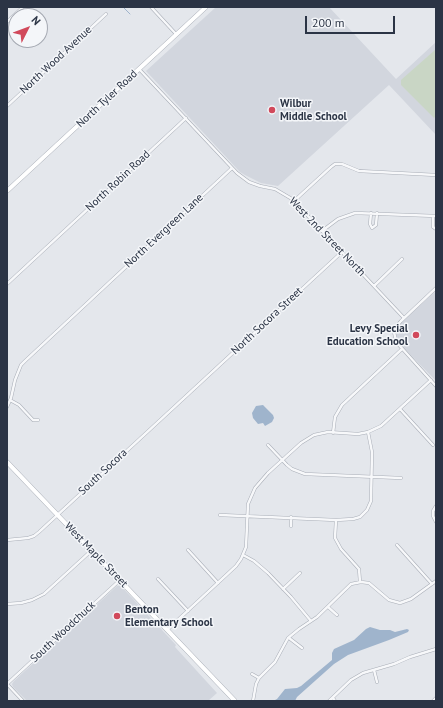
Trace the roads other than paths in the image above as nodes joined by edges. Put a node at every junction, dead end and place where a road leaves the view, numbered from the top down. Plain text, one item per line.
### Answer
1 (23, 7) edge
2 (151, 7) edge
3 (206, 7) edge
4 (106, 14) dead end
5 (7, 22) edge
6 (177, 34) junction
7 (139, 69) junction
8 (7, 106) edge
9 (186, 118) junction
10 (232, 168) junction
11 (436, 175) edge
12 (7, 191) edge
13 (294, 201) junction
14 (370, 213) junction
15 (377, 213) junction
16 (435, 216) edge
17 (436, 229) edge
18 (322, 231) junction
19 (342, 252) junction
20 (402, 259) dead end
21 (7, 284) edge
22 (374, 286) junction
23 (436, 288) edge
24 (404, 318) junction
25 (402, 349) junction
26 (431, 380) junction
27 (436, 386) edge
28 (192, 390) joint
29 (10, 400) junction
30 (7, 407) edge
31 (400, 409) junction
32 (38, 420) dead end
33 (368, 432) junction
34 (333, 433) junction
35 (268, 445) dead end
36 (433, 445) dead end
37 (282, 460) junction
38 (7, 462) edge
39 (372, 477) junction
40 (401, 478) dead end
41 (436, 506) edge
42 (58, 514) junction
43 (220, 515) dead end
44 (247, 516) junction
45 (291, 517) junction
46 (336, 520) junction
47 (436, 522) edge
48 (291, 526) dead end
49 (7, 540) edge
50 (396, 545) dead end
51 (92, 550) junction
52 (188, 550) dead end
53 (243, 555) junction
54 (300, 573) dead end
55 (158, 578) dead end
56 (120, 580) junction
57 (436, 581) edge
58 (360, 582) junction
59 (218, 583) junction
60 (432, 584) junction
61 (283, 589) junction
62 (7, 604) edge
63 (328, 607) junction
64 (188, 611) junction
65 (337, 616) dead end
66 (310, 621) junction
67 (167, 630) junction
68 (289, 638) junction
69 (302, 648) dead end
70 (436, 649) edge
71 (374, 670) junction
72 (252, 674) dead end
73 (259, 678) junction
74 (377, 682) dead end
75 (7, 684) edge
76 (333, 698) junction
77 (436, 698) edge
78 (23, 701) edge
79 (235, 701) edge
80 (253, 701) edge
81 (329, 701) edge
82 (335, 701) edge
83 (433, 701) edge

1 - 5 street
2 - 6 street
3 - 6 main road, North Tyler Road
4 - 8 street, North Wood Avenue
6 - 7 main road, North Tyler Road
7 - 9 street, West 2nd Street North
7 - 12 main road, North Tyler Road
9 - 10 street, West 2nd Street North
9 - 21 street, North Robin Road
10 - 13 street, West 2nd Street North
10 - 29 street, North Evergreen Lane
11 - 13 street
13 - 18 street, West 2nd Street North
14 - 15 street
14 - 15 street
14 - 18 street
15 - 16 street
16 - 17 street
18 - 19 street, West 2nd Street North
19 - 22 street, West 2nd Street North
19 - 28 street, North Socora Street
20 - 22 street
22 - 24 street, West 2nd Street North
23 - 24 street
24 - 25 street
25 - 26 street
25 - 34 street
26 - 27 street
26 - 31 street
28 - 42 street, South Socora
29 - 30 street, North Evergreen Lane
29 - 32 street
31 - 33 street
31 - 36 street
33 - 34 street
33 - 39 street
34 - 37 street
35 - 37 street
37 - 39 street
37 - 44 street
38 - 42 main road, West Maple Street
39 - 40 street
39 - 46 street
41 - 47 street
42 - 49 street, South Socora
42 - 51 main road, West Maple Street
43 - 44 street
44 - 45 street
44 - 53 street
45 - 46 street
45 - 48 street
46 - 58 street
50 - 60 street
51 - 56 main road, West Maple Street
51 - 62 street
52 - 59 street
53 - 59 street
53 - 61 street
54 - 61 street
55 - 64 street
56 - 67 main road, West Maple Street
56 - 75 street, South Woodchuck
57 - 60 street
58 - 60 street
58 - 63 street
59 - 64 street
61 - 66 street
63 - 65 street
63 - 66 street
64 - 67 street
66 - 68 street
67 - 79 main road, West Maple Street
68 - 69 street
68 - 73 street
70 - 71 street
71 - 74 street
71 - 76 street
72 - 73 street
73 - 80 street
75 - 78 street
76 - 81 street
76 - 82 street
77 - 83 street

